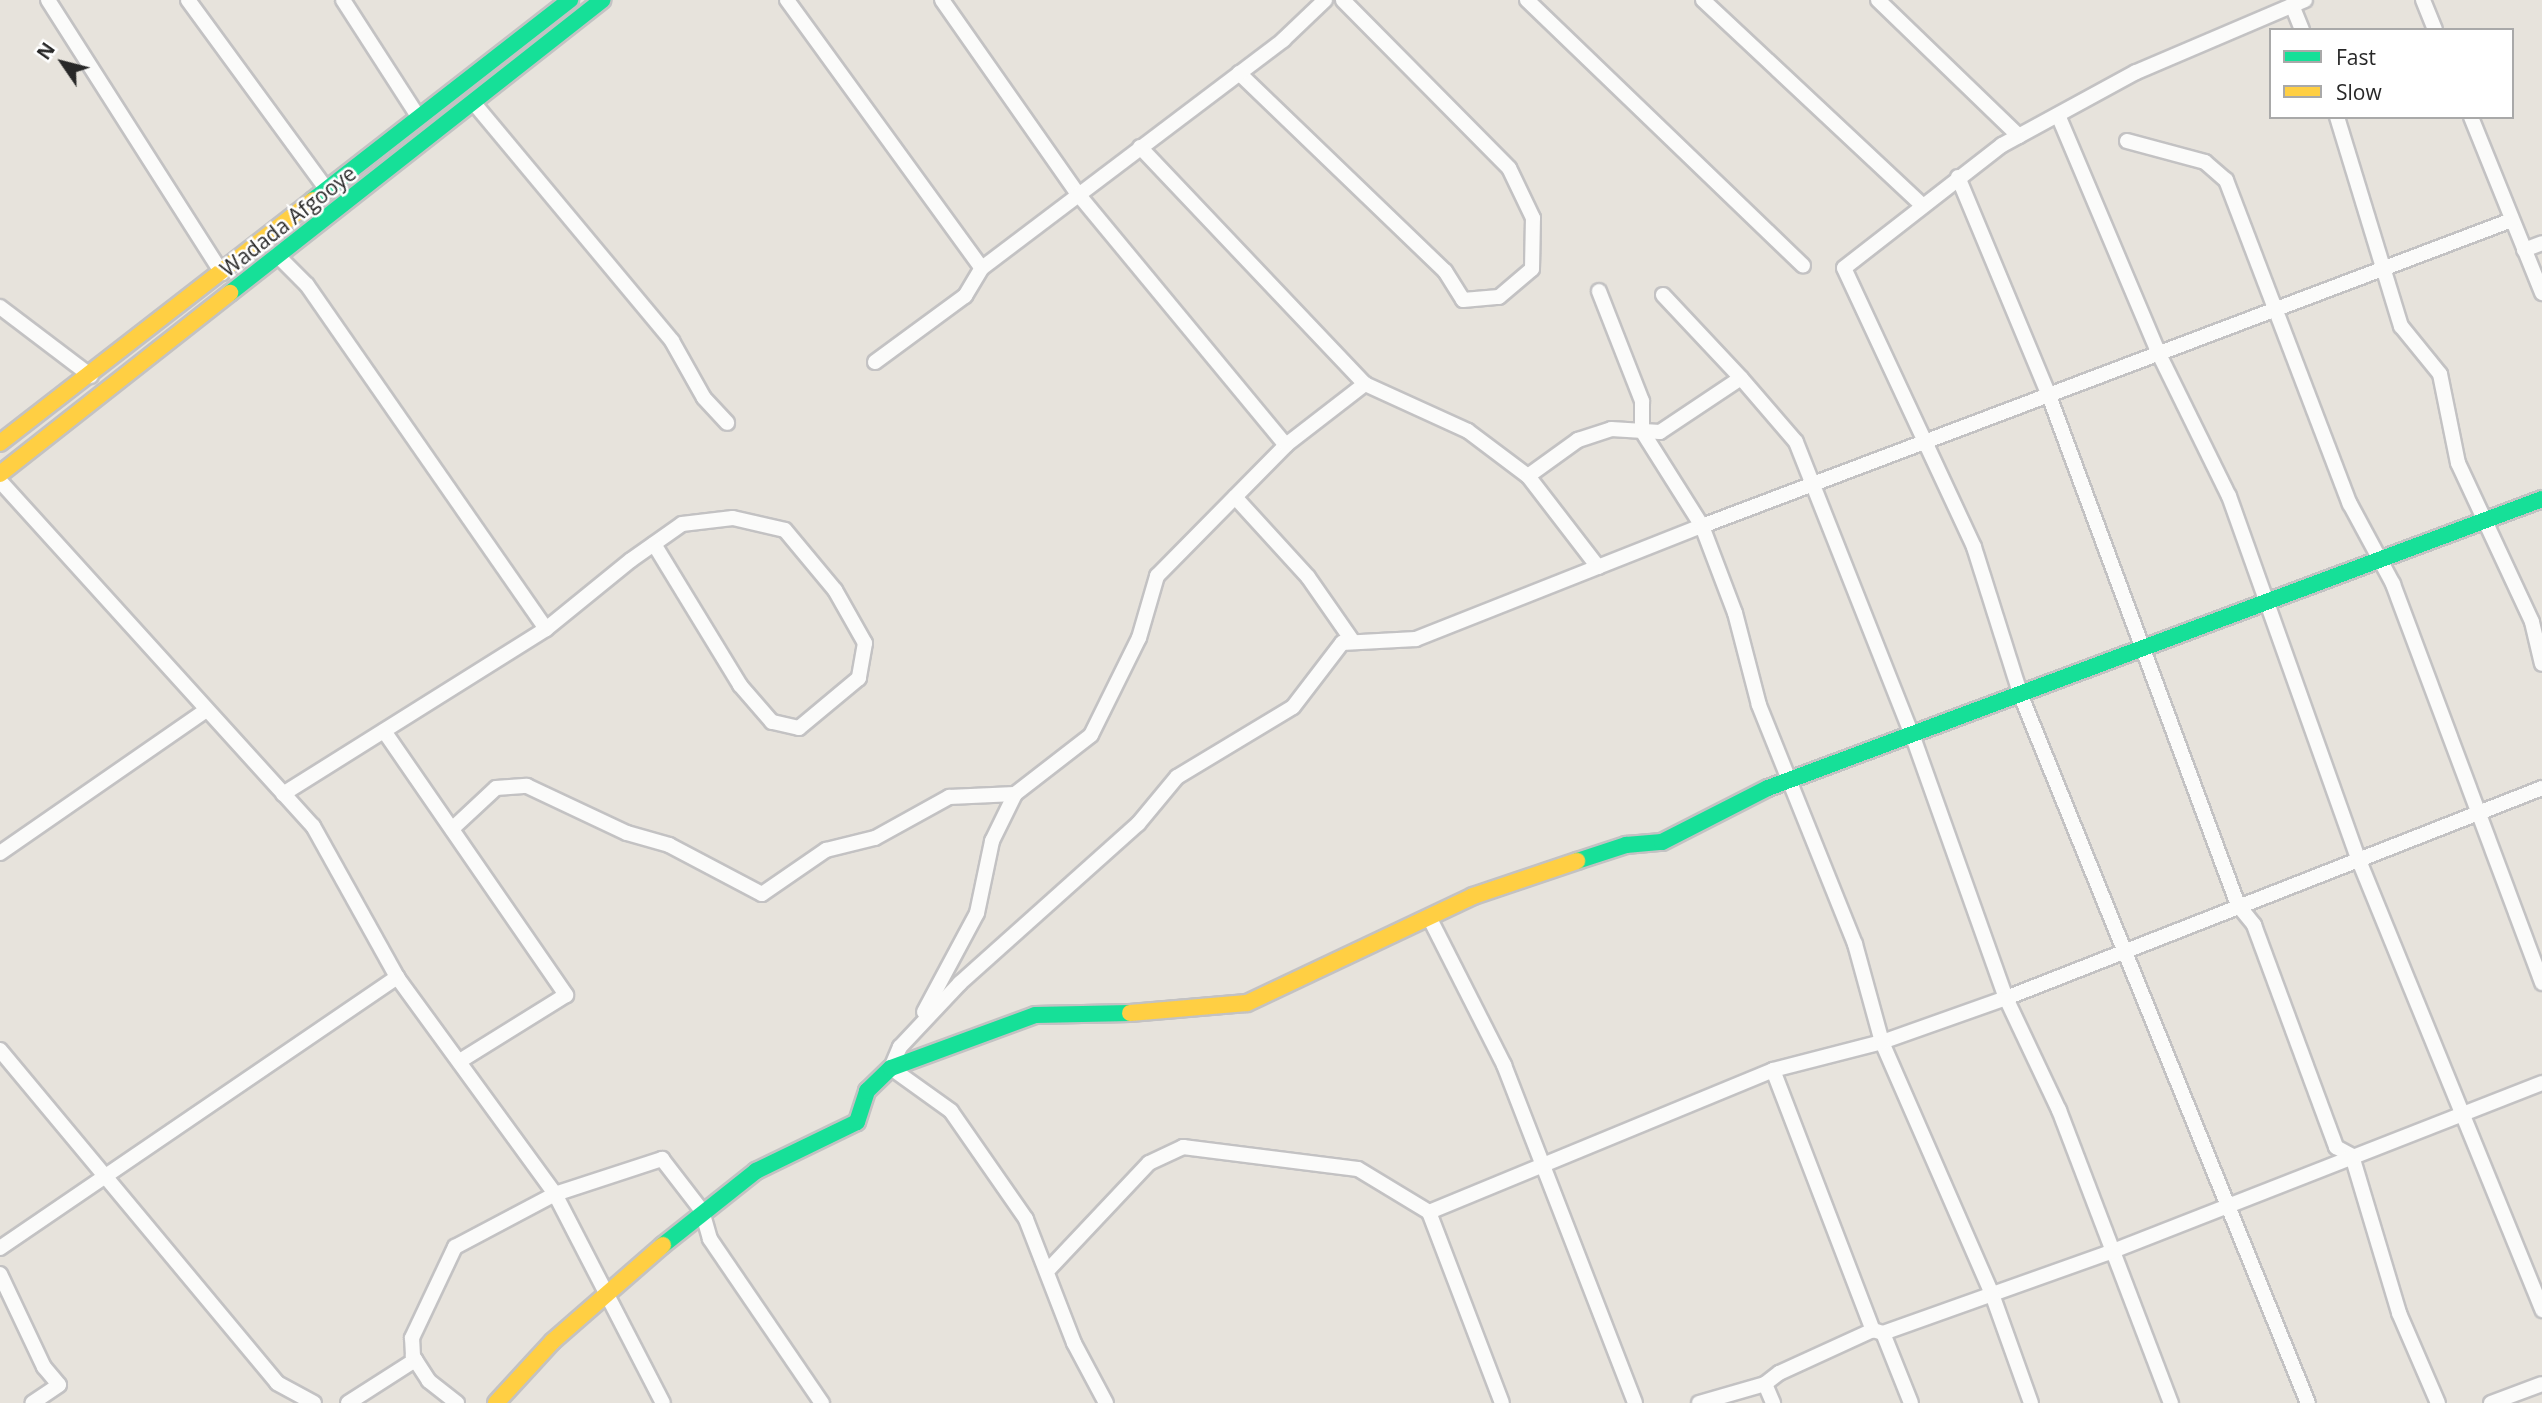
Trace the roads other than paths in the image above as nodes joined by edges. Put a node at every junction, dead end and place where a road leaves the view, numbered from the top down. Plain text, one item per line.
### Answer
1 (48, 0) edge
2 (188, 0) edge
3 (344, 0) edge
4 (570, 0) edge
5 (602, 0) edge
6 (787, 0) edge
7 (942, 0) edge
8 (1325, 0) edge
9 (1343, 0) edge
10 (1527, 0) edge
11 (1703, 0) edge
12 (2423, 0) edge
13 (1881, 2) edge
14 (2299, 3) edge
15 (2302, 28) edge
16 (2434, 28) edge
17 (1239, 73) junction
18 (473, 102) junction
19 (2058, 115) junction
20 (419, 118) junction
21 (2338, 119) edge
22 (2471, 119) edge
23 (2019, 136) junction
24 (2127, 141) dead end
25 (1140, 147) junction
26 (1958, 177) junction
27 (327, 190) junction
28 (1078, 194) junction
29 (1922, 204) junction
30 (2512, 220) junction
31 (2542, 243) edge
32 (2524, 250) junction
33 (277, 255) junction
34 (1803, 266) dead end
35 (982, 268) junction
36 (2388, 268) junction
37 (222, 273) junction
38 (1599, 290) dead end
39 (2542, 293) edge
40 (1663, 295) dead end
41 (0, 307) edge
42 (2274, 313) junction
43 (2159, 354) junction
44 (875, 362) dead end
45 (91, 376) junction
46 (1741, 378) junction
47 (1365, 384) junction
48 (2048, 393) junction
49 (727, 423) dead end
50 (1642, 431) junction
51 (1929, 439) junction
52 (0, 443) edge
53 (1286, 446) junction
54 (0, 474) edge
55 (1528, 476) junction
56 (0, 481) edge
57 (1811, 484) junction
58 (1235, 497) junction
59 (2542, 499) edge
60 (2486, 518) junction
61 (1702, 526) junction
62 (654, 544) junction
63 (2377, 557) junction
64 (1598, 567) junction
65 (2265, 606) junction
66 (546, 629) junction
67 (1352, 640) junction
68 (2144, 651) junction
69 (2542, 664) edge
70 (2021, 696) junction
71 (204, 712) junction
72 (384, 732) junction
73 (1913, 737) junction
74 (1793, 780) junction
75 (2542, 788) edge
76 (283, 794) junction
77 (1015, 794) junction
78 (2477, 813) junction
79 (452, 829) junction
80 (0, 853) edge
81 (2360, 863) junction
82 (2238, 905) junction
83 (1430, 919) junction
84 (2129, 949) junction
85 (397, 977) junction
86 (2542, 983) edge
87 (2006, 998) junction
88 (919, 1023) junction
89 (1882, 1042) junction
90 (0, 1050) edge
91 (460, 1061) junction
92 (891, 1068) junction
93 (1773, 1070) junction
94 (2542, 1083) edge
95 (2458, 1115) junction
96 (2352, 1156) junction
97 (1540, 1167) junction
98 (100, 1176) junction
99 (555, 1194) junction
100 (2226, 1203) junction
101 (702, 1211) junction
102 (1429, 1212) junction
103 (0, 1248) edge
104 (2108, 1253) junction
105 (1049, 1268) junction
106 (0, 1274) edge
107 (1992, 1294) junction
108 (606, 1298) junction
109 (2542, 1310) edge
110 (1878, 1331) junction
111 (415, 1360) junction
112 (1765, 1384) junction
113 (2542, 1384) edge
114 (32, 1403) edge
115 (314, 1403) edge
116 (348, 1403) edge
117 (457, 1403) edge
118 (496, 1403) edge
119 (663, 1403) edge
120 (822, 1403) edge
121 (1106, 1403) edge
122 (1502, 1403) edge
123 (1635, 1403) edge
124 (1699, 1403) edge
125 (1773, 1403) edge
126 (1911, 1403) edge
127 (2031, 1403) edge
128 (2171, 1403) edge
129 (2308, 1403) edge
130 (2438, 1403) edge
131 (2491, 1403) edge

1 - 37 street
2 - 27 street
3 - 20 street
4 - 20 main road, Wadada Afgooye
5 - 18 main road, Wadada Afgooye
6 - 35 street
7 - 28 street
8 - 17 street
9 - 17 street
10 - 34 street
11 - 29 street
12 - 16 street
13 - 23 street
14 - 15 street
14 - 19 street
17 - 25 street
18 - 33 main road, Wadada Afgooye
18 - 49 street
19 - 23 street
19 - 43 street
20 - 27 main road, Wadada Afgooye
21 - 36 street
22 - 30 street
23 - 26 street
24 - 42 street
25 - 28 street
25 - 47 street
26 - 29 street
26 - 48 street
27 - 37 main road, Wadada Afgooye
28 - 35 street
28 - 53 street
29 - 51 street
30 - 32 street
30 - 36 street
31 - 32 street
32 - 39 street
33 - 54 main road, Wadada Afgooye
33 - 66 street
35 - 44 street
36 - 42 street
36 - 60 street
37 - 45 main road, Wadada Afgooye
38 - 50 street
40 - 46 street
41 - 45 street
42 - 43 street
42 - 63 street
43 - 48 street
43 - 65 street
45 - 52 main road, Wadada Afgooye
46 - 50 street
46 - 57 street
47 - 53 street
47 - 55 street
48 - 51 street
48 - 68 street
50 - 55 street
50 - 61 street
51 - 57 street
51 - 70 street
53 - 58 street
55 - 64 street
56 - 71 street
57 - 61 street
57 - 73 street
58 - 67 street
58 - 77 street
59 - 60 main road
60 - 63 main road
60 - 69 street
61 - 64 street
61 - 74 street
62 - 62 street
62 - 66 street
63 - 65 main road
63 - 78 street
64 - 67 street
65 - 68 main road
65 - 81 street
66 - 72 street
67 - 88 street
68 - 70 main road
68 - 82 street
70 - 73 main road
70 - 84 street
71 - 76 street
71 - 80 street
72 - 76 street
72 - 79 street
73 - 74 main road
73 - 87 street
74 - 83 main road
74 - 89 street
75 - 78 street
76 - 85 street
77 - 79 street
77 - 88 street
78 - 81 street
78 - 86 street
79 - 91 street
81 - 82 street
81 - 95 street
82 - 84 street
82 - 96 street
83 - 92 main road
83 - 97 street
84 - 87 street
84 - 100 street
85 - 91 street
85 - 98 street
87 - 89 street
87 - 104 street
88 - 92 street
89 - 93 street
89 - 107 street
90 - 98 street
91 - 99 street
92 - 101 main road
92 - 105 street
93 - 97 street
93 - 110 street
94 - 95 street
95 - 96 street
95 - 109 street
96 - 100 street
96 - 130 street
97 - 102 street
97 - 123 street
98 - 103 street
98 - 115 street
99 - 101 street
99 - 108 street
99 - 111 street
100 - 104 street
100 - 129 street
101 - 108 main road
101 - 120 street
102 - 105 street
102 - 122 street
104 - 107 street
104 - 128 street
105 - 121 street
106 - 114 street
107 - 110 street
107 - 127 street
108 - 118 main road
108 - 119 street
110 - 112 street
110 - 126 street
111 - 116 street
111 - 117 street
112 - 124 street
112 - 125 street
113 - 131 street

